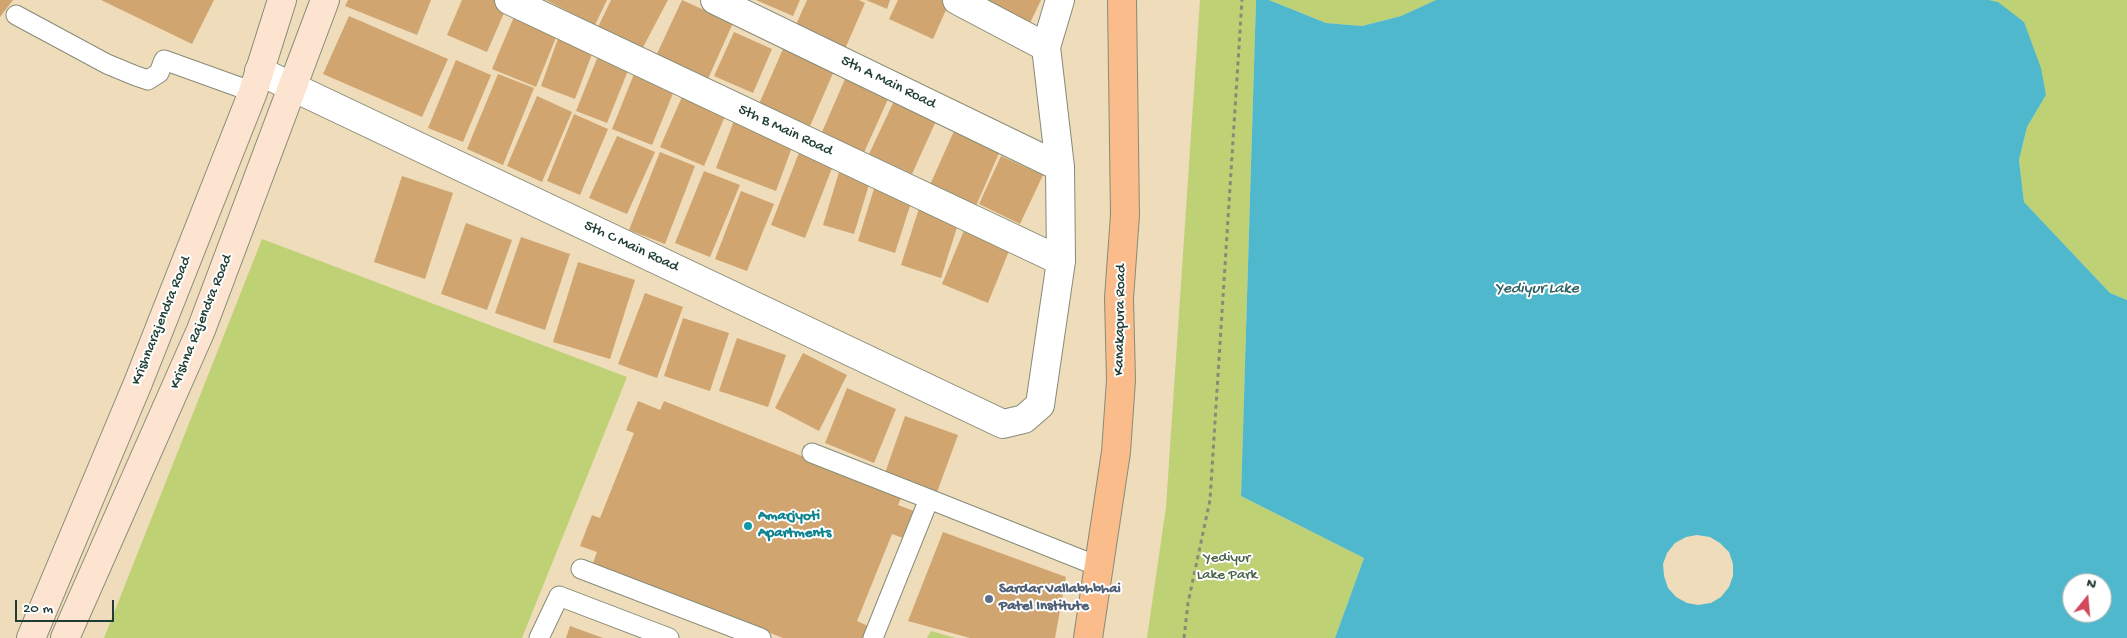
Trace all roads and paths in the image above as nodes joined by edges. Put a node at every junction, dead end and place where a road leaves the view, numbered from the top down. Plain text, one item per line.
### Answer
1 (282, 0) edge
2 (325, 0) edge
3 (509, 0) edge
4 (715, 0) edge
5 (958, 0) edge
6 (1060, 0) edge
7 (1122, 0) edge
8 (1242, 0) edge
9 (16, 16) dead end
10 (1046, 47) junction
11 (256, 82) junction
12 (293, 86) junction
13 (1060, 167) junction
14 (1061, 261) junction
15 (812, 453) dead end
16 (929, 499) junction
17 (1100, 567) junction
18 (581, 569) dead end
19 (31, 638) edge
20 (65, 638) edge
21 (539, 638) edge
22 (669, 638) edge
23 (761, 638) edge
24 (873, 638) edge
25 (1088, 638) edge
26 (1184, 638) edge

1 - 11 main road, Krishnarajendra Road
2 - 12 main road, Krishna Rajendra Road
3 - 14 street, 5th B Main Road
4 - 13 street, 5th A Main Road
5 - 10 street
6 - 10 street
7 - 17 main road, Kanakapura Road
8 - 26 path
9 - 11 lane
10 - 13 street
11 - 12 street, 5th C Main Road
11 - 19 main road, Krishnarajendra Road
12 - 14 street, 5th C Main Road
12 - 20 main road, Krishna Rajendra Road
13 - 14 street
15 - 16 lane
16 - 17 lane
16 - 24 lane
17 - 25 main road, Kanakapura Road
18 - 23 lane
21 - 22 lane

